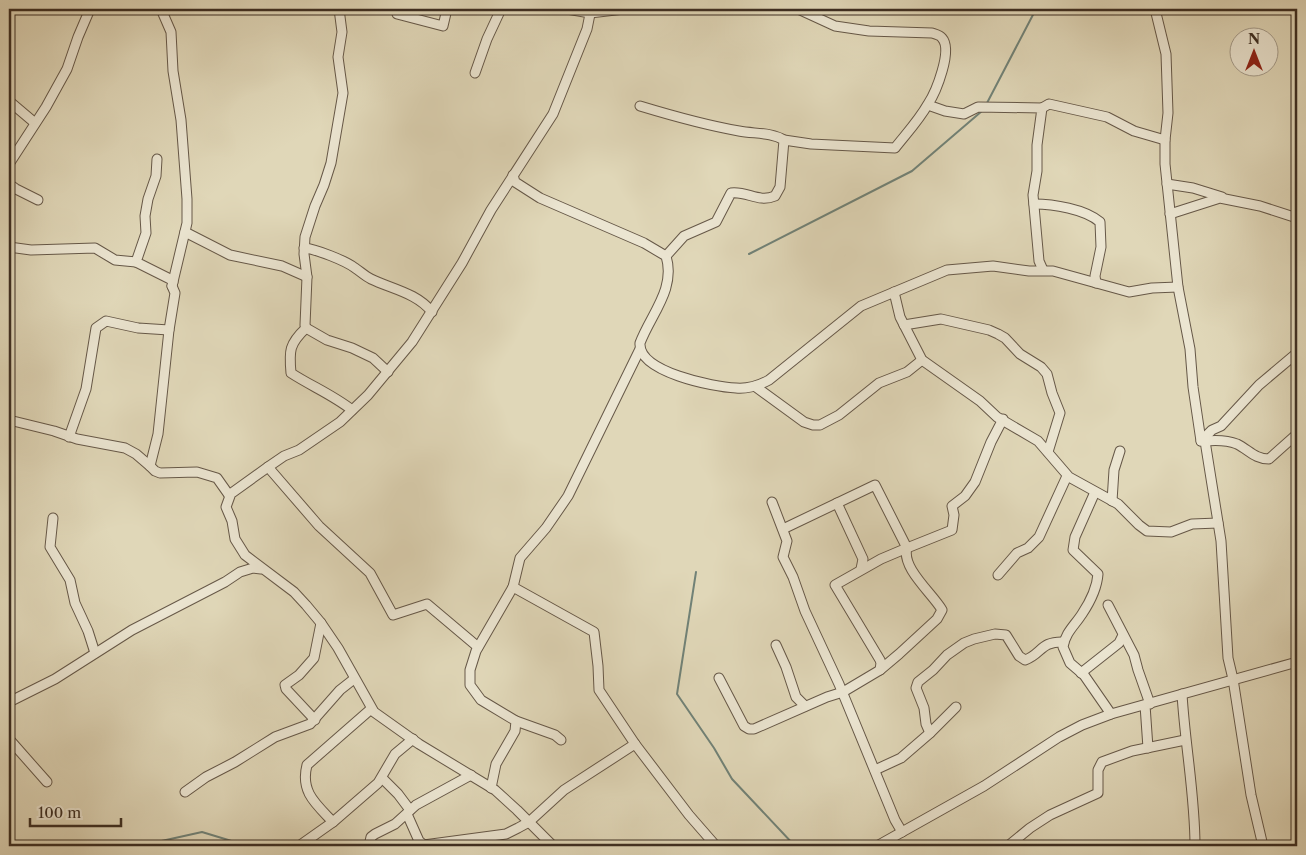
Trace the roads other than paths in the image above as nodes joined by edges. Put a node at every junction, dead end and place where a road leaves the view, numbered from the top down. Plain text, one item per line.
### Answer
1 (90, 9) edge
2 (161, 9) edge
3 (339, 9) edge
4 (396, 9) edge
5 (447, 9) edge
6 (501, 9) edge
7 (567, 9) edge
8 (624, 9) edge
9 (798, 9) edge
10 (1154, 9) edge
11 (590, 11) edge
12 (475, 73) dead end
13 (9, 101) edge
14 (928, 105) junction
15 (640, 106) dead end
16 (1042, 108) junction
17 (35, 123) junction
18 (784, 140) junction
19 (1165, 140) junction
20 (157, 159) dead end
21 (9, 164) edge
22 (512, 181) junction
23 (9, 184) edge
24 (1167, 184) junction
25 (1225, 198) junction
26 (38, 200) dead end
27 (1034, 204) junction
28 (1170, 214) junction
29 (1297, 218) edge
30 (184, 232) junction
31 (9, 247) edge
32 (304, 248) junction
33 (666, 256) junction
34 (136, 262) junction
35 (1043, 270) junction
36 (307, 277) junction
37 (1096, 283) junction
38 (172, 286) junction
39 (1178, 287) junction
40 (894, 292) junction
41 (432, 312) junction
42 (904, 325) junction
43 (306, 328) junction
44 (169, 330) junction
45 (640, 349) junction
46 (1297, 353) edge
47 (922, 360) junction
48 (388, 372) junction
49 (756, 387) junction
50 (352, 410) junction
51 (1003, 419) junction
52 (9, 420) edge
53 (1297, 434) edge
54 (69, 437) junction
55 (1203, 441) junction
56 (1120, 451) dead end
57 (1048, 452) junction
58 (150, 466) junction
59 (268, 467) junction
60 (1067, 476) junction
61 (1095, 492) junction
62 (229, 495) junction
63 (1112, 501) junction
64 (772, 502) dead end
65 (837, 503) junction
66 (53, 518) dead end
67 (1218, 524) junction
68 (783, 529) junction
69 (907, 548) junction
70 (266, 570) junction
71 (861, 570) junction
72 (998, 575) dead end
73 (513, 587) junction
74 (1108, 605) dead end
75 (321, 623) junction
76 (1123, 635) junction
77 (1064, 642) junction
78 (776, 645) dead end
79 (478, 647) junction
80 (95, 653) junction
81 (1297, 662) edge
82 (880, 670) junction
83 (1081, 673) junction
84 (719, 678) dead end
85 (354, 679) junction
86 (1234, 679) junction
87 (843, 692) junction
88 (1182, 694) junction
89 (9, 702) edge
90 (1147, 704) junction
91 (805, 706) junction
92 (956, 707) dead end
93 (371, 709) junction
94 (1111, 714) junction
95 (315, 720) junction
96 (516, 721) junction
97 (930, 733) junction
98 (9, 739) edge
99 (413, 739) junction
100 (561, 740) dead end
101 (1185, 740) junction
102 (635, 744) junction
103 (1148, 748) junction
104 (875, 770) junction
105 (472, 775) junction
106 (382, 778) junction
107 (47, 782) dead end
108 (491, 788) junction
109 (184, 792) dead end
110 (408, 812) junction
111 (333, 822) junction
112 (529, 822) junction
113 (902, 832) junction
114 (1194, 845) edge
115 (299, 846) edge
116 (369, 846) edge
117 (424, 846) edge
118 (553, 846) edge
119 (716, 846) edge
120 (880, 846) edge
121 (1008, 846) edge
122 (1263, 846) edge

1 - 17 street
2 - 30 street
3 - 32 street
4 - 5 street
6 - 12 street
7 - 11 street
8 - 11 street
9 - 14 street
10 - 19 street
11 - 22 street
13 - 17 street
14 - 16 street
14 - 18 street
15 - 18 street
16 - 19 street
16 - 27 street
17 - 21 street
18 - 33 street
19 - 24 street
20 - 34 street
22 - 33 street
22 - 41 street
23 - 26 street
24 - 25 street
24 - 28 street
25 - 28 street
25 - 29 street
27 - 35 street
27 - 37 street
28 - 39 street
30 - 36 street
30 - 38 street
31 - 34 street
32 - 36 street
32 - 41 street
33 - 45 street
34 - 38 street
35 - 37 street
35 - 40 street
36 - 43 street
37 - 39 street
38 - 44 street
39 - 55 street
40 - 42 street
40 - 49 street
41 - 48 street
42 - 47 street
42 - 57 street
43 - 48 street
43 - 50 street
44 - 54 street
44 - 58 street
45 - 49 street
45 - 73 street
46 - 55 street
47 - 49 street
47 - 51 street
48 - 50 street
50 - 59 street
51 - 57 street
51 - 69 street
52 - 54 street
53 - 55 street
54 - 58 street
55 - 67 street
56 - 63 street
57 - 60 street
58 - 62 street
59 - 62 street
59 - 79 street
60 - 61 street
60 - 72 street
61 - 63 street
61 - 77 street
62 - 70 street
63 - 67 street
64 - 68 street
65 - 68 street
65 - 69 street
65 - 71 street
66 - 80 street
67 - 86 street
68 - 87 street
69 - 71 street
69 - 82 street
70 - 75 street
70 - 80 street
71 - 82 street
73 - 79 street
73 - 102 street
74 - 76 street
75 - 85 street
75 - 95 street
76 - 83 street
76 - 90 street
77 - 83 street
77 - 97 street
78 - 91 street
79 - 96 street
80 - 89 street
81 - 86 street
82 - 87 street
83 - 94 street
84 - 91 street
85 - 93 street
85 - 95 street
86 - 88 street
86 - 122 street
87 - 91 street
87 - 104 street
88 - 90 street
88 - 101 street
90 - 94 street
90 - 103 street
92 - 97 street
93 - 99 street
93 - 111 street
94 - 113 street
95 - 109 street
96 - 100 street
96 - 108 street
97 - 104 street
98 - 107 street
99 - 105 street
99 - 106 street
101 - 103 street
101 - 114 street
102 - 112 street
102 - 119 street
103 - 121 street
104 - 113 street
105 - 108 street
105 - 110 street
106 - 110 street
106 - 111 street
108 - 112 street
110 - 116 street
110 - 117 street
111 - 115 street
112 - 117 street
112 - 118 street
113 - 120 street

